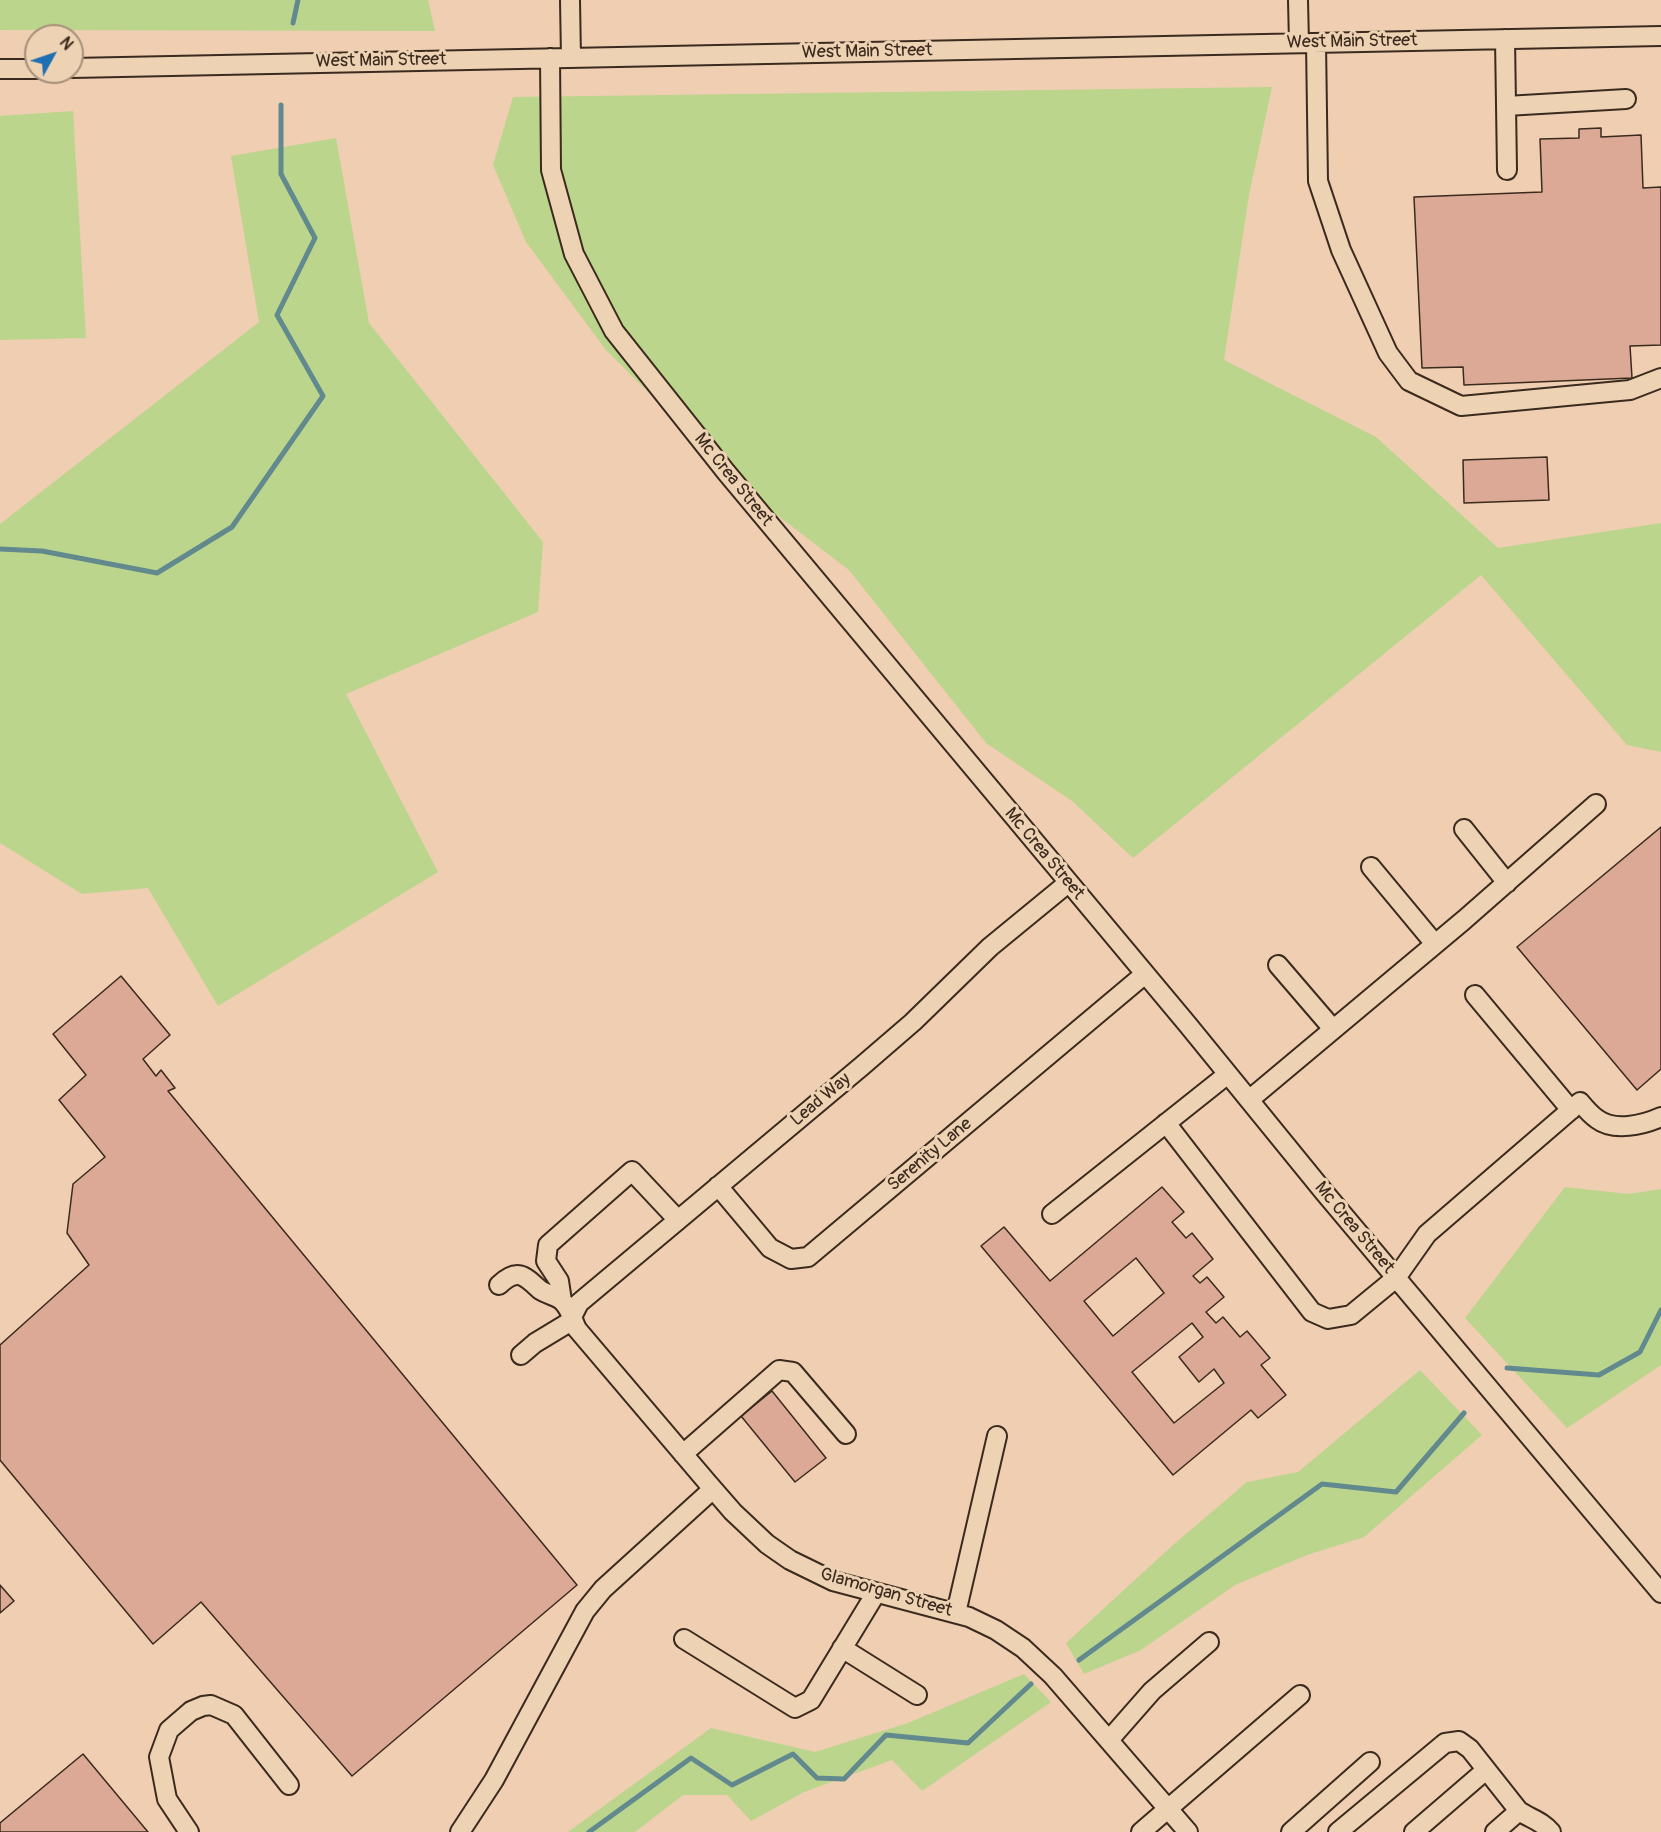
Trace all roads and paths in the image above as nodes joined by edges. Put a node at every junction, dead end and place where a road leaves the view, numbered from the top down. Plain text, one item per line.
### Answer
1 (570, 0) edge
2 (1298, 0) edge
3 (1661, 36) edge
4 (1505, 39) junction
5 (1308, 43) junction
6 (550, 58) junction
7 (571, 58) junction
8 (84, 68) edge
9 (0, 69) edge
10 (24, 69) edge
11 (1626, 99) dead end
12 (1506, 106) junction
13 (1507, 170) dead end
14 (1661, 378) edge
15 (1596, 804) dead end
16 (1464, 829) dead end
17 (1371, 867) dead end
18 (1507, 882) junction
19 (1068, 883) junction
20 (1435, 944) junction
21 (1278, 965) dead end
22 (1145, 974) junction
23 (1475, 995) dead end
24 (1333, 1029) junction
25 (1228, 1074) junction
26 (1249, 1100) junction
27 (1570, 1110) junction
28 (1661, 1117) edge
29 (1166, 1124) junction
30 (718, 1186) junction
31 (1052, 1214) dead end
32 (678, 1220) junction
33 (1396, 1278) junction
34 (499, 1285) dead end
35 (562, 1300) junction
36 (573, 1318) junction
37 (521, 1355) dead end
38 (846, 1434) dead end
39 (998, 1436) dead end
40 (683, 1454) junction
41 (712, 1489) junction
42 (876, 1593) junction
43 (1661, 1593) edge
44 (956, 1613) junction
45 (684, 1639) dead end
46 (1209, 1642) dead end
47 (842, 1648) junction
48 (917, 1695) dead end
49 (1300, 1695) dead end
50 (1108, 1740) junction
51 (1370, 1762) dead end
52 (1486, 1770) junction
53 (289, 1785) dead end
54 (1168, 1809) junction
55 (1519, 1811) junction
56 (189, 1832) edge
57 (460, 1832) edge
58 (1141, 1832) edge
59 (1188, 1832) edge
60 (1291, 1832) edge
61 (1338, 1832) edge
62 (1414, 1832) edge
63 (1495, 1832) edge
64 (1551, 1832) edge

1 - 7 street
2 - 5 street
3 - 4 street, West Main Street
4 - 5 street, West Main Street
4 - 12 street
5 - 7 street, West Main Street
5 - 14 street
6 - 7 street, West Main Street
6 - 8 street, West Main Street
6 - 19 street, Mc Crea Street
9 - 10 street
11 - 12 street
12 - 13 street
15 - 18 street
16 - 18 street
17 - 20 street
18 - 20 street
19 - 22 street, Mc Crea Street
19 - 30 street, Lead Way
20 - 24 street
21 - 24 street
22 - 25 street, Mc Crea Street
22 - 30 street, Serenity Lane
23 - 27 street
24 - 26 street
25 - 26 street, Mc Crea Street
25 - 29 street
26 - 33 street, Mc Crea Street
27 - 28 street
27 - 33 street
29 - 31 street
29 - 33 street
30 - 32 street, Lead Way
32 - 35 street
32 - 36 street, Lead Way
33 - 43 street, Mc Crea Street
34 - 35 street
35 - 36 street, Glamorgan Street
36 - 37 street
36 - 40 street, Glamorgan Street
38 - 40 street
39 - 44 street
40 - 41 street, Glamorgan Street
41 - 42 street, Glamorgan Street
41 - 57 street
42 - 44 street, Glamorgan Street
42 - 47 street
44 - 50 street, Glamorgan Street
45 - 47 street
46 - 50 street
47 - 48 street
49 - 54 street
50 - 54 street, Glamorgan Street
51 - 60 street
52 - 55 street
52 - 61 street
52 - 62 street
53 - 56 street
54 - 58 street
54 - 59 street, Glamorgan Street
55 - 63 street
55 - 64 street

